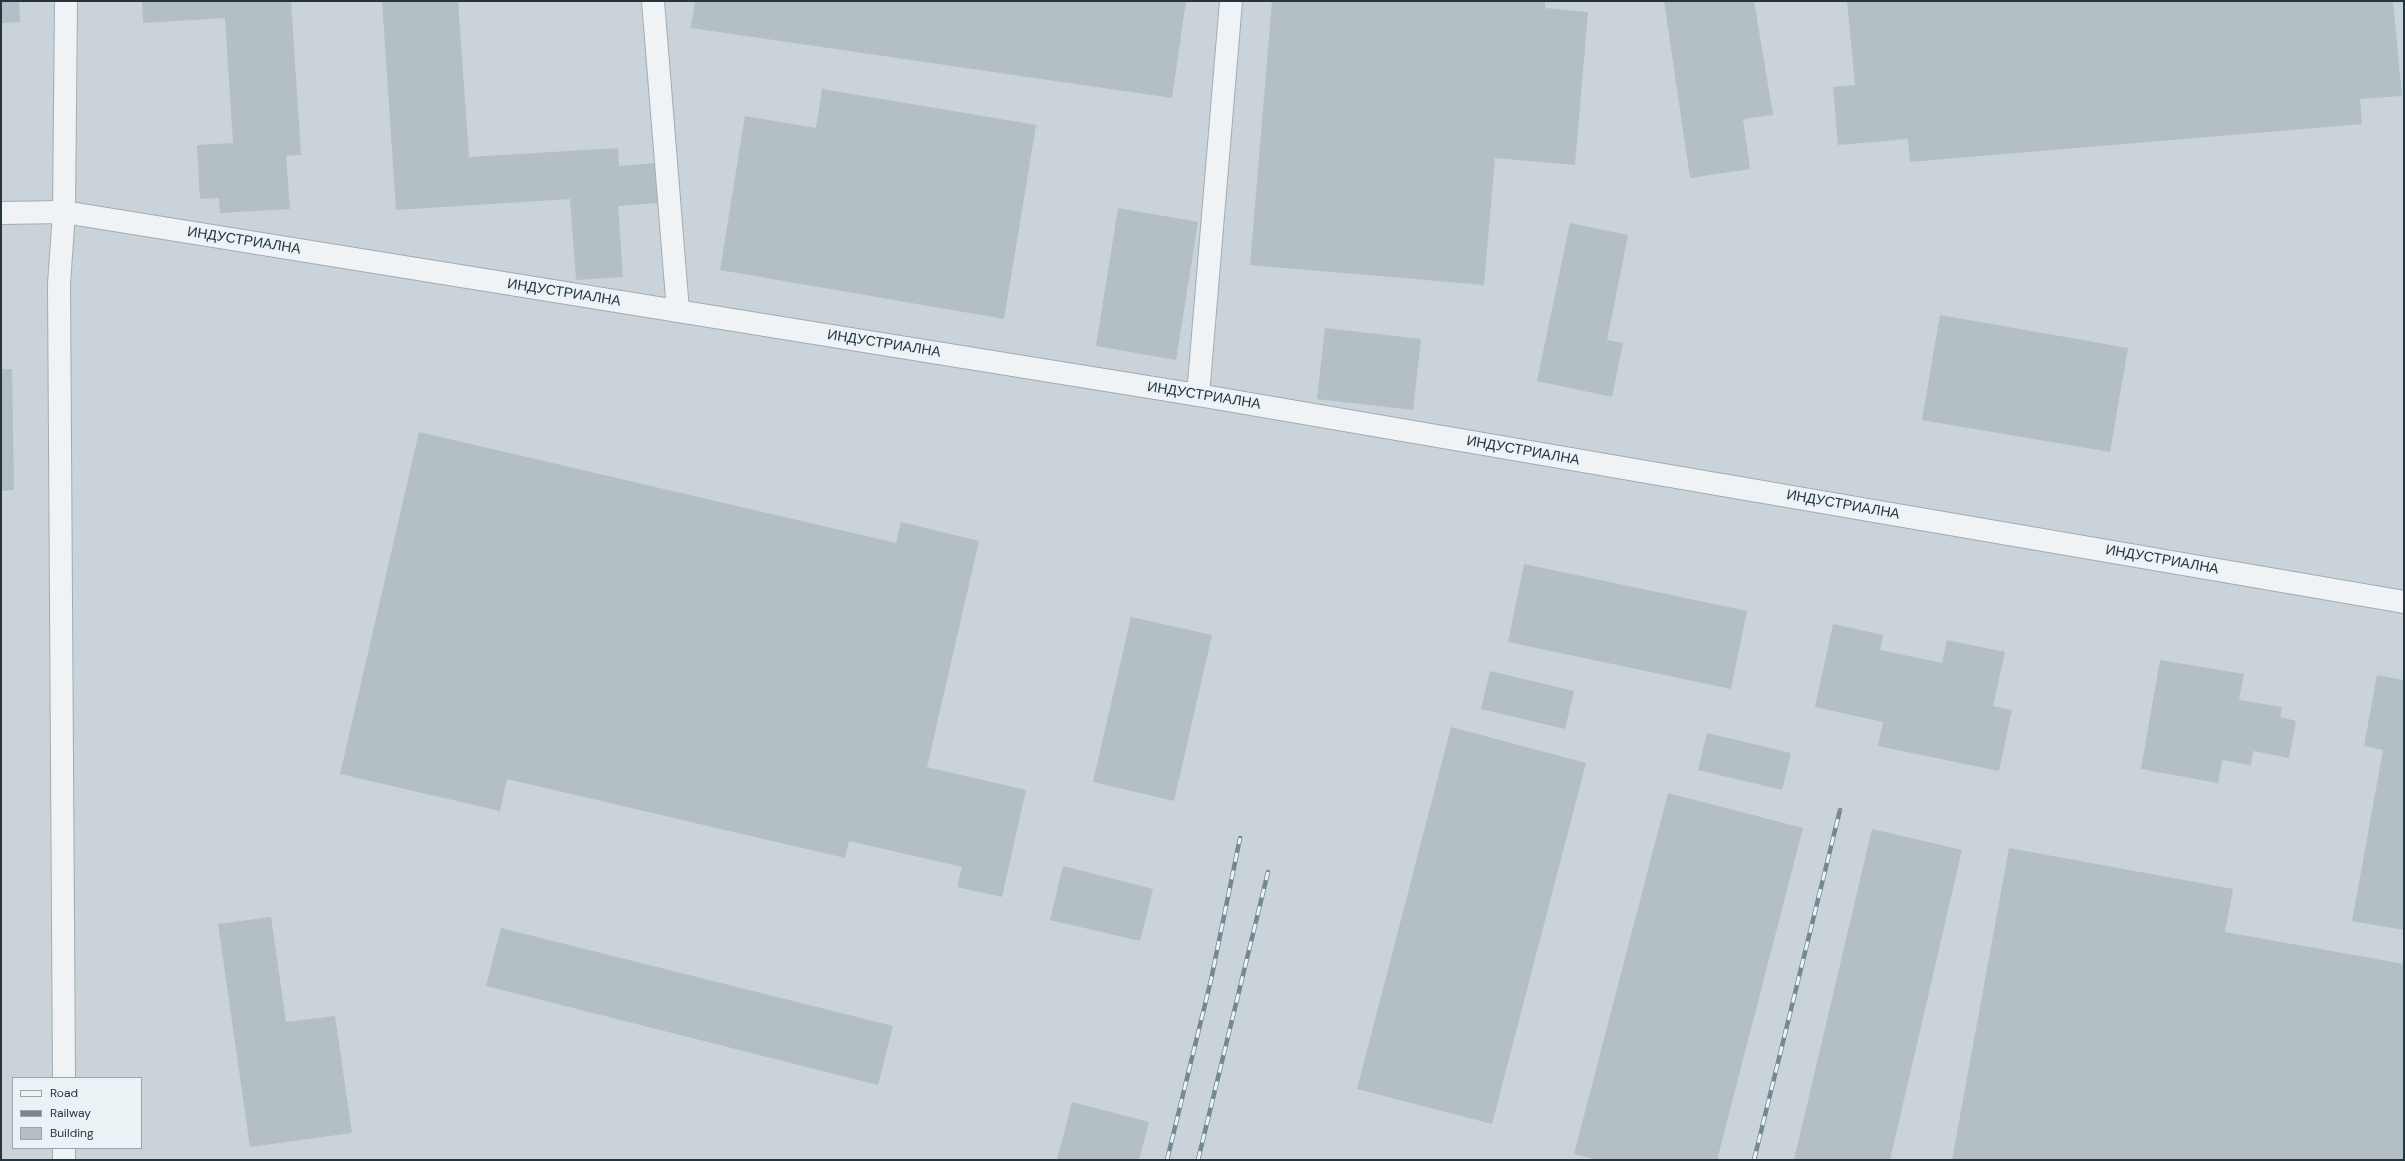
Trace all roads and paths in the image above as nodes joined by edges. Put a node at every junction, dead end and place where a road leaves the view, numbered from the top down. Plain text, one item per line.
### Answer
1 (66, 1) edge
2 (653, 1) edge
3 (1231, 1) edge
4 (64, 212) junction
5 (1, 213) edge
6 (678, 311) junction
7 (1198, 395) junction
8 (2404, 602) edge
9 (64, 1077) edge
10 (64, 1149) edge
11 (64, 1160) edge

1 - 4 street
2 - 6 street
3 - 7 street
4 - 5 street, ИНДУСТРИАЛНА
4 - 6 street, ИНДУСТРИАЛНА
4 - 9 street
6 - 7 street, ИНДУСТРИАЛНА
7 - 8 street, ИНДУСТРИАЛНА
10 - 11 street

